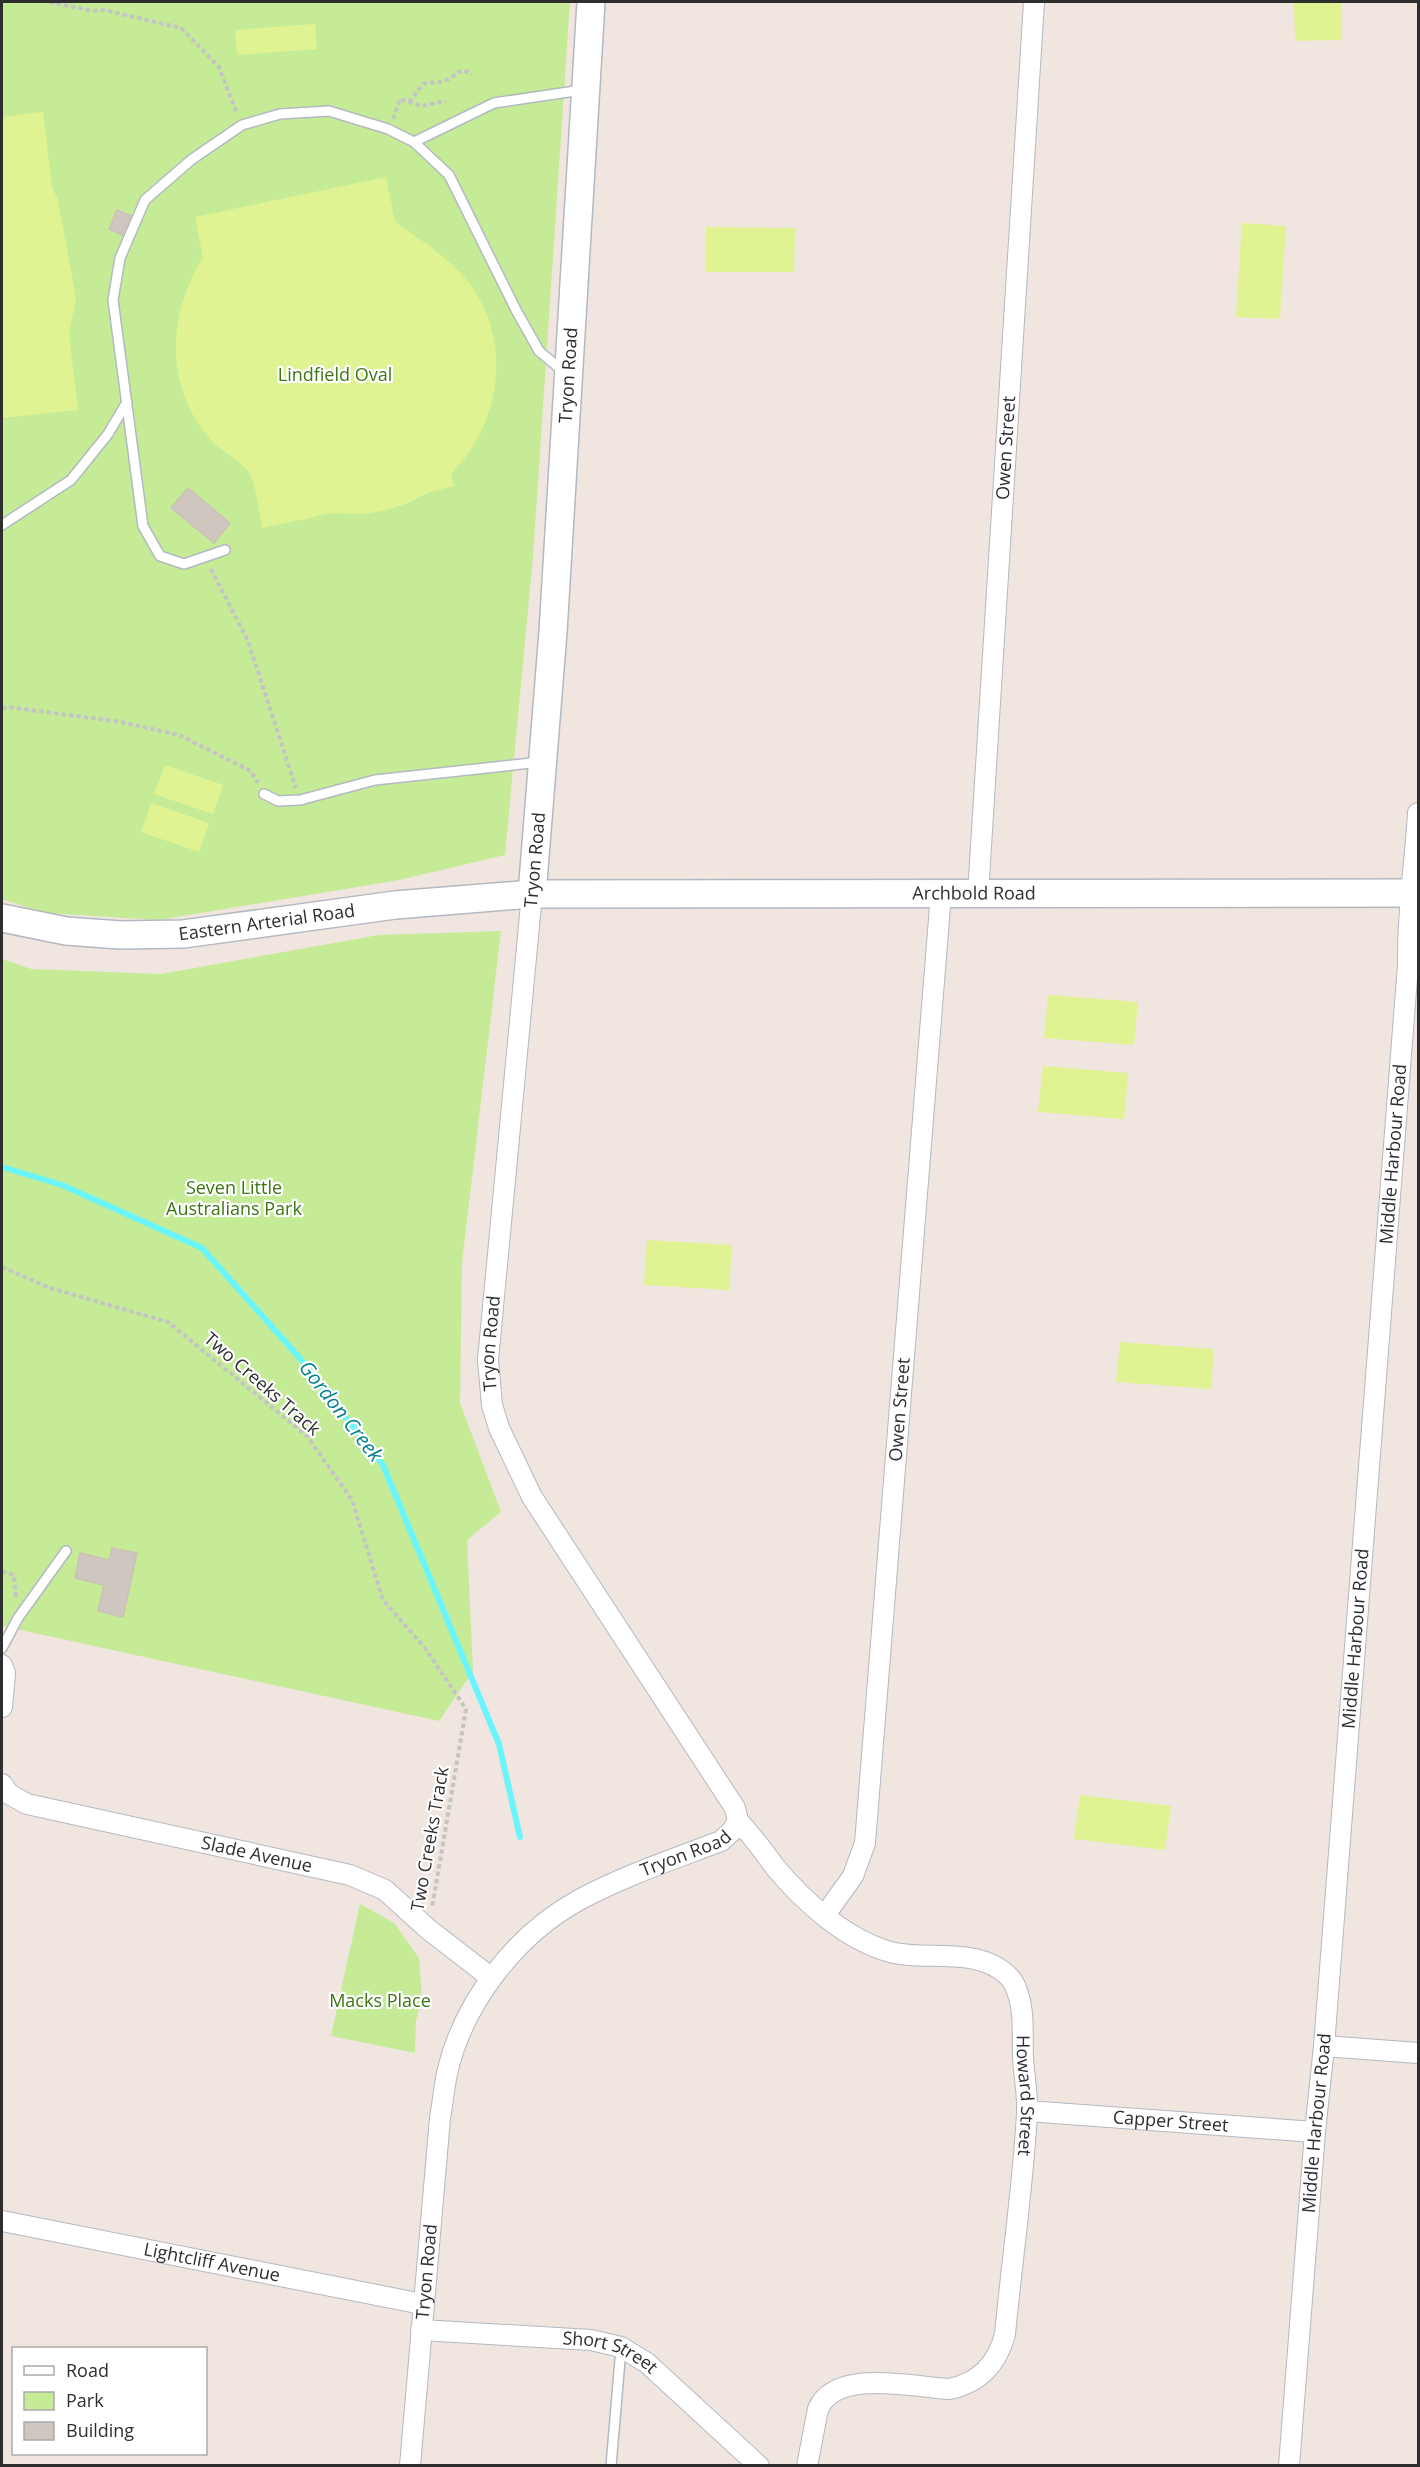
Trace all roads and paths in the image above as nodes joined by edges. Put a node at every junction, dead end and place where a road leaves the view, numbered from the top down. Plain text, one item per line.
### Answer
1 (49, 2) edge
2 (591, 2) edge
3 (1034, 2) edge
4 (472, 74) dead end
5 (586, 89) junction
6 (446, 101) dead end
7 (409, 102) junction
8 (242, 125) junction
9 (388, 129) junction
10 (414, 142) junction
11 (568, 375) junction
12 (126, 402) junction
13 (2, 525) edge
14 (225, 550) dead end
15 (205, 556) junction
16 (2, 708) edge
17 (543, 761) junction
18 (264, 794) joint
19 (300, 800) junction
20 (1419, 813) edge
21 (1415, 893) edge
22 (532, 894) junction
23 (941, 894) junction
24 (978, 894) junction
25 (2, 918) edge
26 (2, 1266) edge
27 (66, 1551) dead end
28 (2, 1571) edge
29 (18, 1618) junction
30 (2, 1648) edge
31 (2, 1665) edge
32 (2, 1707) edge
33 (2, 1784) edge
34 (738, 1821) junction
35 (825, 1915) junction
36 (428, 1929) junction
37 (490, 1977) junction
38 (1324, 2046) junction
39 (1419, 2053) edge
40 (1027, 2110) junction
41 (1315, 2132) junction
42 (2, 2222) edge
43 (422, 2304) junction
44 (421, 2330) junction
45 (621, 2347) junction
46 (410, 2466) edge
47 (611, 2466) edge
48 (759, 2466) edge
49 (807, 2466) edge
50 (1288, 2466) edge

1 - 8 path
2 - 5 main road, Tryon Road
3 - 24 street, Owen Street
4 - 7 path
5 - 10 lane
5 - 11 main road, Tryon Road
6 - 7 path
7 - 9 path
8 - 9 lane
8 - 12 lane
9 - 10 lane
10 - 11 lane
11 - 17 main road, Tryon Road
12 - 13 lane
12 - 15 lane
14 - 15 lane
15 - 19 path
16 - 18 path
17 - 19 lane
17 - 22 main road, Tryon Road
18 - 19 lane
20 - 21 street, Middle Harbour Road
21 - 24 main road, Archbold Road
21 - 38 street, Middle Harbour Road
22 - 23 main road, Archbold Road
22 - 25 main road, Eastern Arterial Road
22 - 34 street, Tryon Road
23 - 24 main road, Archbold Road
23 - 35 street, Owen Street
26 - 36 path, Two Creeks Track
27 - 29 lane
28 - 29 path
29 - 30 lane
31 - 32 street
33 - 36 street, Slade Avenue
34 - 35 street, Howard Street
34 - 37 street, Tryon Road
35 - 40 street, Howard Street
36 - 37 street, Slade Avenue
37 - 43 street, Tryon Road
38 - 39 street
38 - 41 street, Middle Harbour Road
40 - 41 street, Capper Street
40 - 49 street, Howard Street
41 - 50 street, Middle Harbour Road
42 - 43 street, Lightcliff Avenue
43 - 44 street, Tryon Road
44 - 45 street, Short Street
44 - 46 street, Tryon Road
45 - 47 lane
45 - 48 street, Short Street

